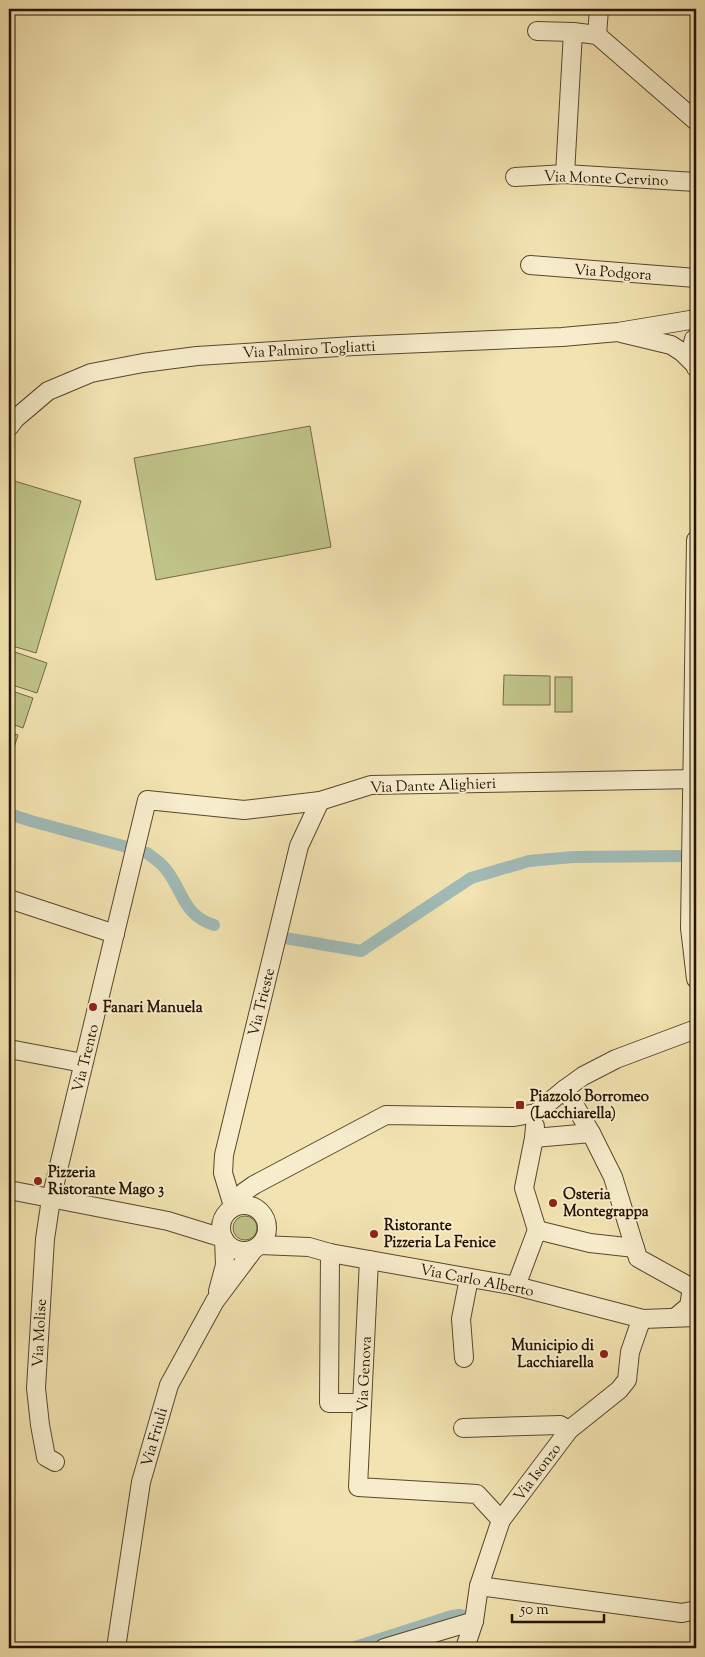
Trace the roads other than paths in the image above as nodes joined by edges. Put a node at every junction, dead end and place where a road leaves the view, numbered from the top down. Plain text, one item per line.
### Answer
1 (599, 9) edge
2 (536, 31) dead end
3 (573, 32) junction
4 (597, 35) junction
5 (696, 121) edge
6 (565, 174) junction
7 (515, 177) dead end
8 (696, 182) edge
9 (530, 265) dead end
10 (696, 278) edge
11 (693, 317) edge
12 (618, 332) junction
13 (694, 339) edge
14 (663, 342) junction
15 (696, 368) edge
16 (12, 423) edge
17 (696, 540) edge
18 (695, 698) edge
19 (694, 779) edge
20 (147, 800) joint
21 (320, 802) junction
22 (693, 847) edge
23 (9, 899) edge
24 (693, 928) edge
25 (115, 934) junction
26 (696, 979) edge
27 (696, 1029) edge
28 (9, 1049) edge
29 (83, 1063) junction
30 (565, 1088) junction
31 (536, 1113) junction
32 (591, 1133) junction
33 (534, 1138) junction
34 (276, 1174) junction
35 (9, 1190) edge
36 (51, 1199) junction
37 (230, 1210) junction
38 (265, 1219) junction
39 (168, 1220) junction
40 (537, 1230) junction
41 (223, 1239) junction
42 (257, 1247) junction
43 (309, 1247) junction
44 (635, 1248) junction
45 (330, 1253) junction
46 (369, 1260) junction
47 (469, 1278) junction
48 (516, 1286) junction
49 (215, 1301) junction
50 (696, 1311) edge
51 (676, 1317) junction
52 (696, 1317) edge
53 (643, 1319) junction
54 (464, 1358) dead end
55 (362, 1403) junction
56 (464, 1428) dead end
57 (569, 1430) junction
58 (54, 1462) dead end
59 (501, 1520) junction
60 (479, 1586) junction
61 (696, 1610) edge
62 (474, 1621) junction
63 (116, 1648) edge
64 (384, 1648) edge
65 (465, 1648) edge

1 - 4 street
2 - 3 street
3 - 4 street
3 - 6 street
4 - 5 street
6 - 7 street, Via Monte Cervino
6 - 8 street, Via Monte Cervino
9 - 10 street, Via Podgora
11 - 12 street, Via Palmiro Togliatti
11 - 13 street
12 - 14 street, Via Palmiro Togliatti
12 - 16 street, Via Palmiro Togliatti
13 - 14 street, Via Palmiro Togliatti
13 - 15 street
14 - 15 street, Via Palmiro Togliatti
17 - 18 street
18 - 19 street
19 - 21 street, Via Dante Alighieri
19 - 22 street
20 - 21 street, Via Dante Alighieri
20 - 25 street, Via Trento
21 - 37 street, Via Trieste
22 - 24 street
23 - 25 street
24 - 26 street
25 - 29 street, Via Trento
27 - 30 street
28 - 29 street
29 - 36 street, Via Trento
30 - 31 street
30 - 32 street
31 - 33 street
31 - 34 street
32 - 33 street
32 - 44 street
33 - 40 street
34 - 37 street
34 - 38 street
35 - 36 street, Via Carlo Alberto
36 - 39 street, Via Carlo Alberto
36 - 58 street, Via Molise
37 - 38 street, Via Carlo Alberto
37 - 39 street, Via Carlo Alberto
37 - 41 street
38 - 42 street
38 - 43 street, Via Carlo Alberto
39 - 41 street, Via Carlo Alberto
40 - 44 street
40 - 48 street
41 - 42 street, Via Carlo Alberto
41 - 49 street
42 - 43 street, Via Carlo Alberto
42 - 49 street, Via Friuli
43 - 45 street, Via Carlo Alberto
44 - 51 street
45 - 46 street, Via Carlo Alberto
45 - 55 street
46 - 47 street, Via Carlo Alberto
46 - 55 street, Via Genova
47 - 48 street, Via Carlo Alberto
47 - 54 street
48 - 53 street, Via Carlo Alberto
49 - 63 street, Via Friuli
50 - 51 street
51 - 52 street
51 - 53 street, Via Carlo Alberto
53 - 57 street, Via Isonzo
55 - 59 street, Via Genova
56 - 57 street
57 - 59 street, Via Isonzo
59 - 60 street, Via Isonzo
60 - 61 street
60 - 62 street, Via Isonzo
62 - 64 street
62 - 65 street, Via Isonzo

